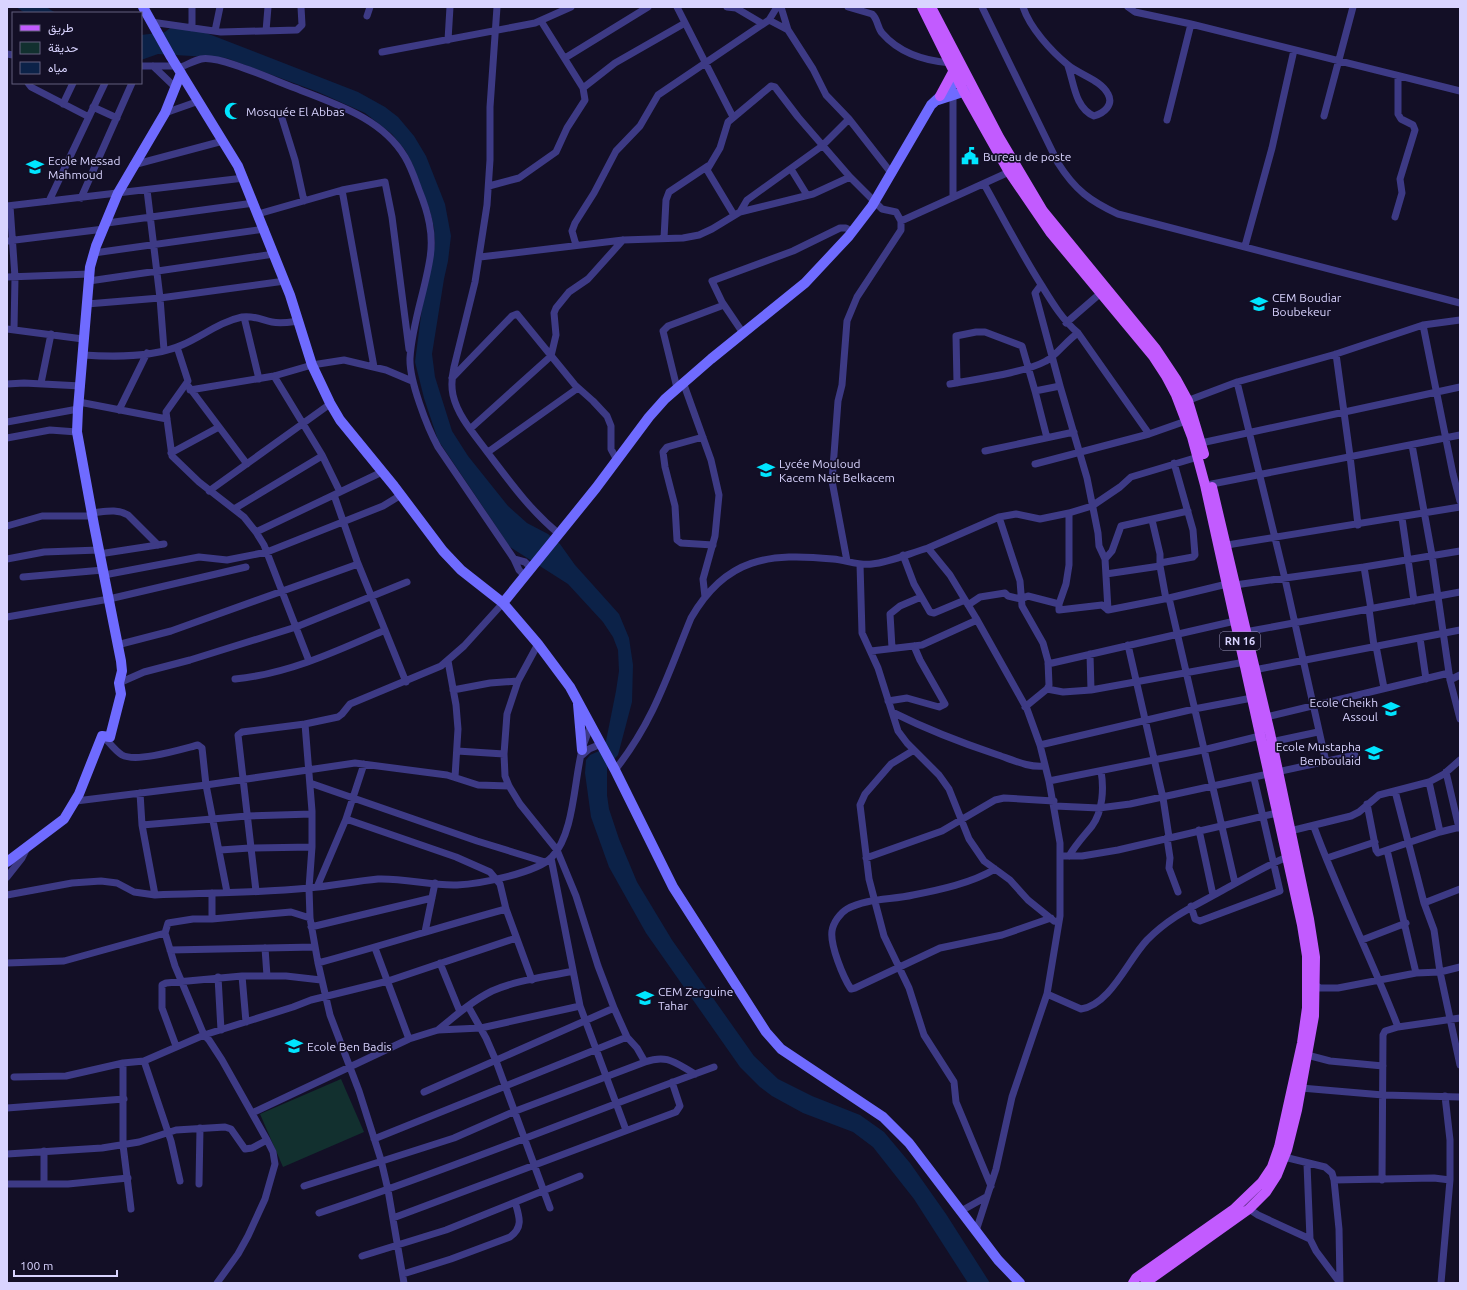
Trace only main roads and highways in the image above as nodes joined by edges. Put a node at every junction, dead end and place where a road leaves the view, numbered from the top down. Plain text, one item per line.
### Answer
1 (143, 7) edge
2 (922, 7) edge
3 (931, 7) edge
4 (177, 66) junction
5 (958, 72) junction
6 (969, 90) junction
7 (938, 98) junction
8 (1103, 291) junction
9 (1184, 402) junction
10 (1208, 485) junction
11 (1231, 584) junction
12 (503, 603) junction
13 (578, 700) junction
14 (1267, 737) junction
15 (582, 753) road end
16 (1273, 773) junction
17 (1286, 832) junction
18 (7, 862) edge
19 (1311, 983) junction
20 (1281, 1156) junction
21 (1237, 1213) junction
22 (1020, 1283) edge
23 (1133, 1283) edge
24 (1145, 1283) edge

1 - 4 main road
2 - 5 main road, RN 16
3 - 5 main road, RN 16
4 - 12 main road
4 - 18 main road
5 - 6 main road, RN 16
5 - 7 main road
6 - 7 main road
6 - 8 main road, RN 16
6 - 8 main road, RN 16
7 - 12 main road
8 - 9 main road, RN 16
9 - 10 main road, RN 16
9 - 10 main road, RN 16
10 - 11 main road, RN 16
11 - 14 main road, RN 16
11 - 14 main road, RN 16
12 - 13 main road
13 - 15 main road
13 - 22 main road
14 - 16 main road, RN 16
16 - 17 main road, RN 16
16 - 17 main road, RN 16
17 - 19 main road, RN 16
17 - 19 main road, RN 16
19 - 20 main road, RN 16
19 - 20 main road, RN 16
20 - 21 main road, RN 16
20 - 21 main road, RN 16
21 - 23 main road, RN 16
21 - 24 main road, RN 16

